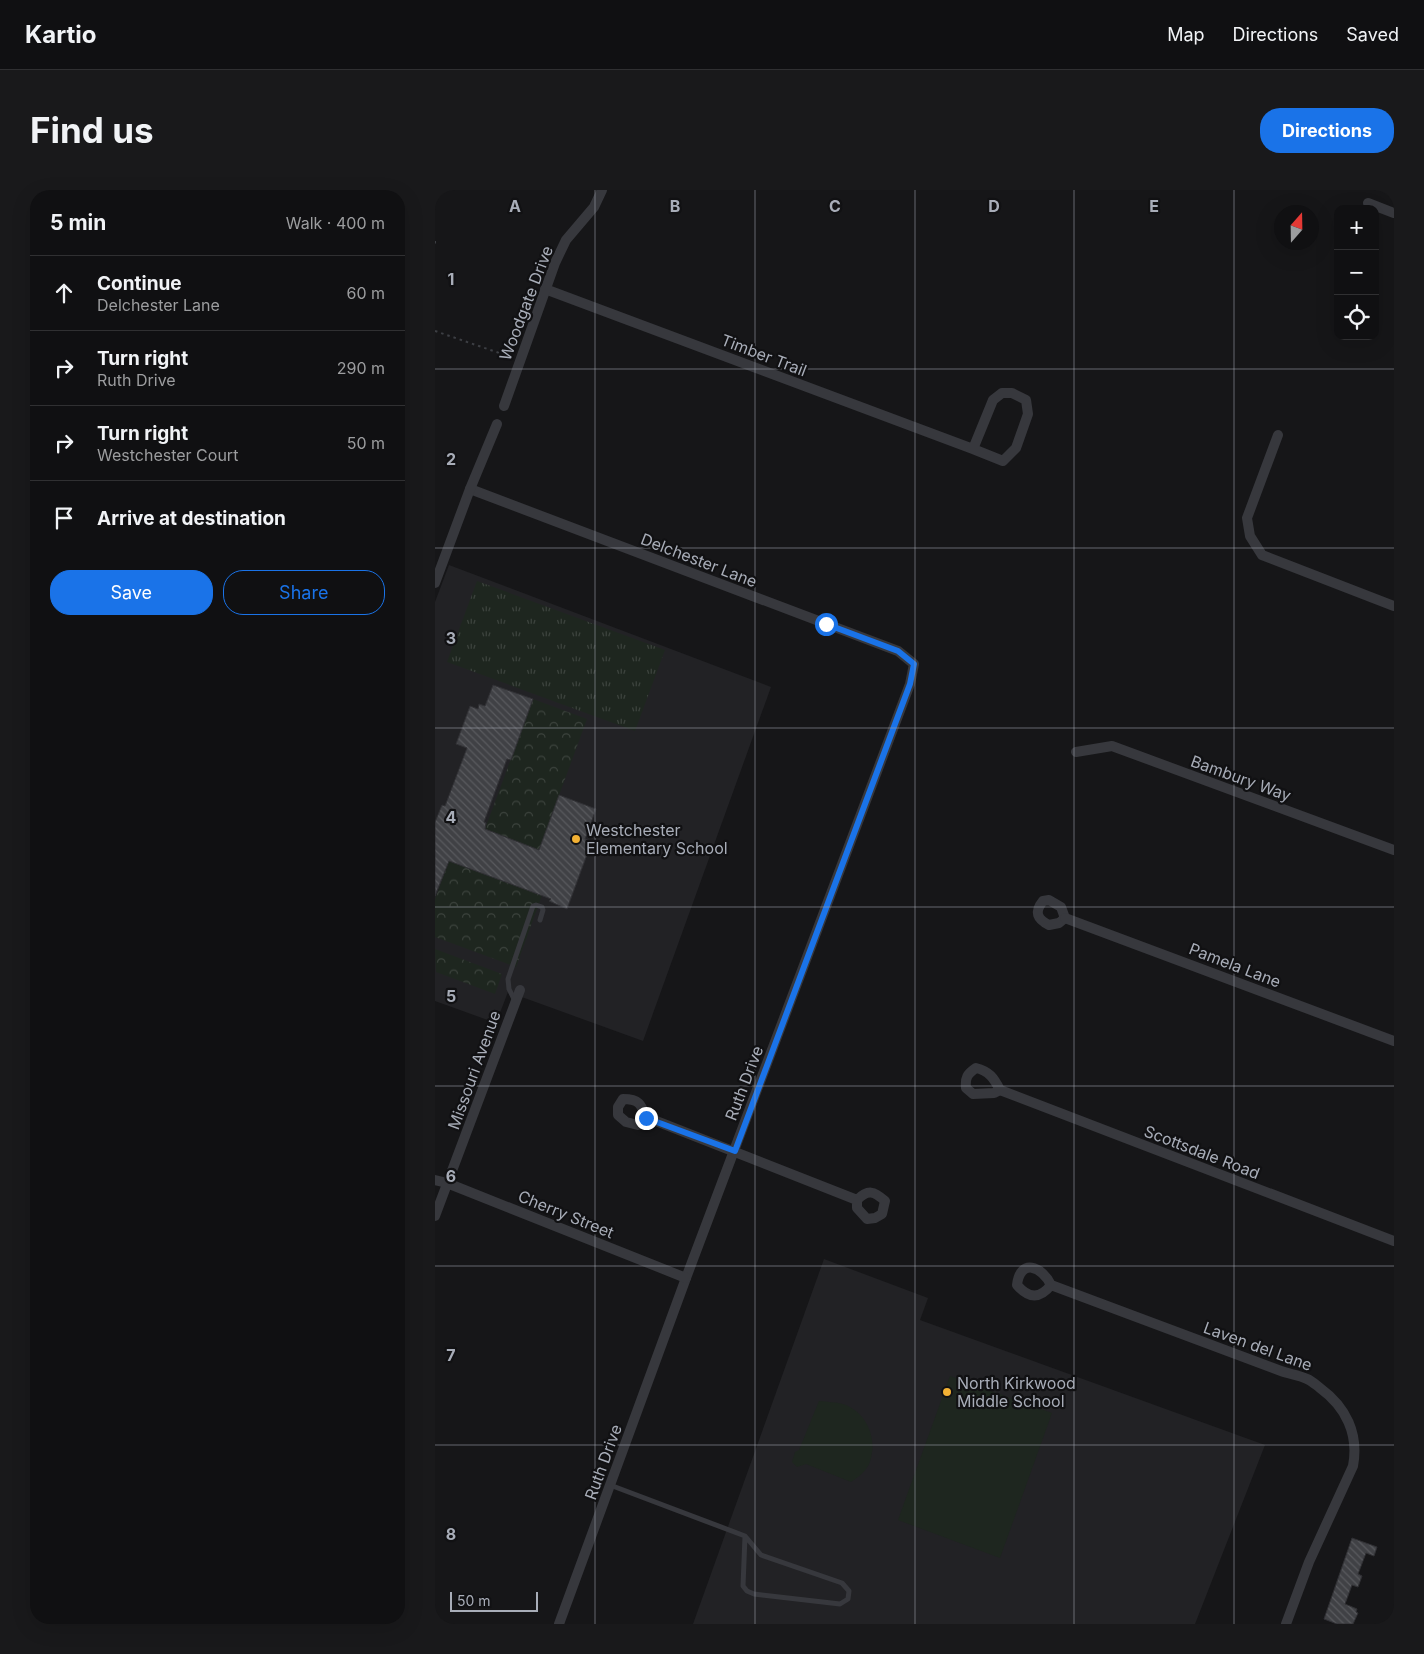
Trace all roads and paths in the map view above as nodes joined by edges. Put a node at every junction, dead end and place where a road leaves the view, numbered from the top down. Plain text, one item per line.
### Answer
1 (602, 190) edge
2 (1368, 202) dead end
3 (1394, 213) edge
4 (545, 289) junction
5 (435, 331) edge
6 (519, 361) junction
7 (504, 406) dead end
8 (497, 424) dead end
9 (1278, 435) dead end
10 (973, 449) junction
11 (470, 490) junction
12 (435, 583) edge
13 (1394, 606) edge
14 (914, 664) joint
15 (1076, 752) dead end
16 (1394, 850) edge
17 (1065, 918) dead end
18 (540, 920) dead end
19 (520, 990) dead end
20 (515, 1001) junction
21 (1394, 1041) edge
22 (1000, 1090) dead end
23 (646, 1118) dead end
24 (735, 1151) junction
25 (435, 1180) edge
26 (447, 1183) junction
27 (857, 1200) dead end
28 (435, 1216) edge
29 (1394, 1241) edge
30 (686, 1278) junction
31 (1051, 1285) dead end
32 (610, 1485) junction
33 (745, 1536) junction
34 (559, 1624) edge
35 (1286, 1624) edge

1 - 4 street, Woodgate Drive
2 - 3 street
4 - 6 street, Woodgate Drive
4 - 10 street, Timber Trail
5 - 6 path
6 - 7 street, Woodgate Drive
8 - 11 street
9 - 13 street
10 - 10 street, Timber Trail
11 - 12 street
11 - 14 street, Delchester Lane
14 - 24 street, Ruth Drive
15 - 16 street, Bambury Way
17 - 21 street, Pamela Lane
18 - 20 lane
19 - 20 street, Missouri Avenue
20 - 26 street, Missouri Avenue
22 - 29 street, Scottsdale Road
23 - 24 street
24 - 27 street
24 - 30 street, Ruth Drive
25 - 26 street, Cherry Street
26 - 28 street, Missouri Avenue
26 - 30 street, Cherry Street
30 - 32 street, Ruth Drive
31 - 35 street, Laven del Lane
32 - 33 lane
32 - 34 street, Ruth Drive
33 - 33 lane

